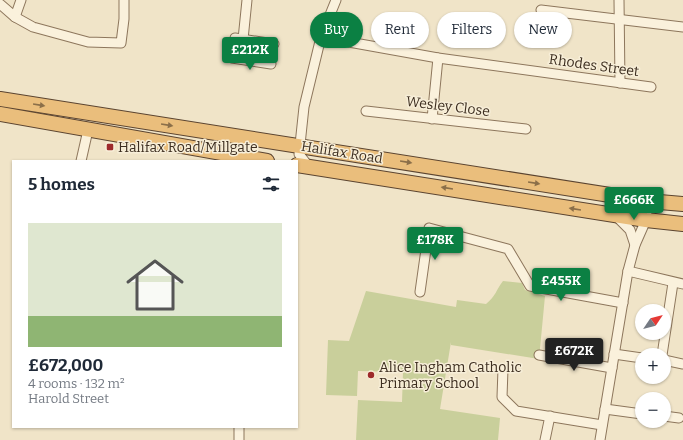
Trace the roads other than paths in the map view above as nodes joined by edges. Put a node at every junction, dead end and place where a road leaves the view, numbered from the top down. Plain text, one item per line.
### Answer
1 (21, 0) edge
2 (124, 0) edge
3 (247, 0) edge
4 (336, 0) edge
5 (619, 0) edge
6 (0, 4) edge
7 (541, 10) dead end
8 (331, 12) edge
9 (15, 17) junction
10 (620, 20) junction
11 (683, 27) edge
12 (239, 39) junction
13 (274, 44) dead end
14 (363, 45) edge
15 (317, 48) edge
16 (438, 58) junction
17 (271, 64) dead end
18 (620, 82) junction
19 (651, 87) dead end
20 (0, 99) edge
21 (366, 111) dead end
22 (0, 114) edge
23 (432, 118) junction
24 (526, 129) dead end
25 (88, 130) junction
26 (241, 138) junction
27 (300, 145) junction
28 (81, 160) edge
29 (250, 160) edge
30 (303, 166) edge
31 (648, 201) junction
32 (683, 204) edge
33 (615, 215) junction
34 (646, 220) junction
35 (683, 224) edge
36 (635, 245) junction
37 (628, 271) junction
38 (678, 284) edge
39 (420, 292) dead end
40 (623, 303) junction
41 (664, 348) edge
42 (614, 354) junction
43 (540, 355) dead end
44 (635, 357) edge
45 (671, 361) edge
46 (683, 364) edge
47 (612, 368) junction
48 (503, 369) dead end
49 (605, 409) junction
50 (635, 413) edge
51 (550, 416) junction
52 (671, 417) edge
53 (679, 418) dead end
54 (602, 425) junction
55 (239, 428) edge
56 (239, 440) edge
57 (545, 440) edge
58 (600, 440) edge

1 - 9 street
2 - 9 street
3 - 12 street
4 - 8 street
5 - 10 street
6 - 9 street
7 - 10 street
10 - 11 street
10 - 18 street
12 - 13 street
12 - 17 street
14 - 16 street, Rhodes Street
15 - 27 street
16 - 18 street, Rhodes Street
16 - 23 street
18 - 19 street, Rhodes Street
20 -> 26 highway, Halifax Road
21 - 23 street, Wesley Close
22 - 25 highway
23 - 24 street, Wesley Close
25 - 28 street
25 - 29 highway
26 - 27 highway, Halifax Road
26 - 29 street
27 - 30 street
27 -> 31 highway, Halifax Road
33 -> 30 highway, Halifax Road
31 - 32 highway, Halifax Road
31 - 34 street
33 - 34 highway, Halifax Road
33 - 36 street
34 - 35 highway, Halifax Road
34 - 36 street
36 - 37 street
37 - 38 street
37 - 40 street
38 - 41 street
39 - 40 street
40 - 42 street
42 - 44 street
42 - 47 street
43 - 47 street
45 - 46 street
47 - 49 street
48 - 51 street
49 - 50 street
49 - 54 street
51 - 54 street
51 - 57 street
52 - 53 street
54 - 58 street
55 - 56 street

